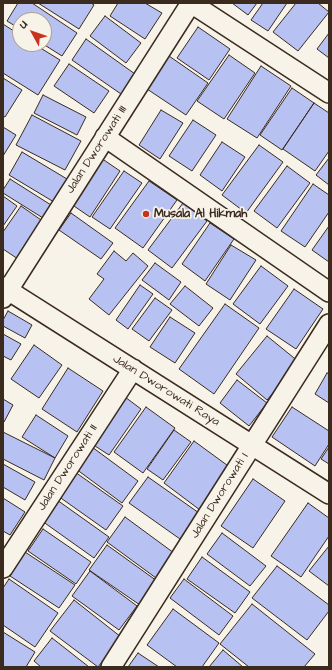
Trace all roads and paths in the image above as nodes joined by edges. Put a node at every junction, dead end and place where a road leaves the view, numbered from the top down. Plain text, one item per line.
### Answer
1 (191, 3) edge
2 (329, 93) edge
3 (105, 137) junction
4 (5, 292) edge
5 (329, 292) edge
6 (329, 324) edge
7 (133, 369) junction
8 (252, 445) junction
9 (329, 494) edge
10 (3, 568) edge
11 (111, 667) edge

1 - 2 street
1 - 3 street, Jalan Dworowati III
3 - 4 street, Jalan Dworowati III
3 - 5 street
4 - 7 street, Jalan Dworowati Raya
6 - 8 street, Jalan Dworowati I
7 - 8 street, Jalan Dworowati Raya
7 - 10 street, Jalan Dworowati II
8 - 9 street, Jalan Dworowati Raya
8 - 11 street, Jalan Dworowati I

